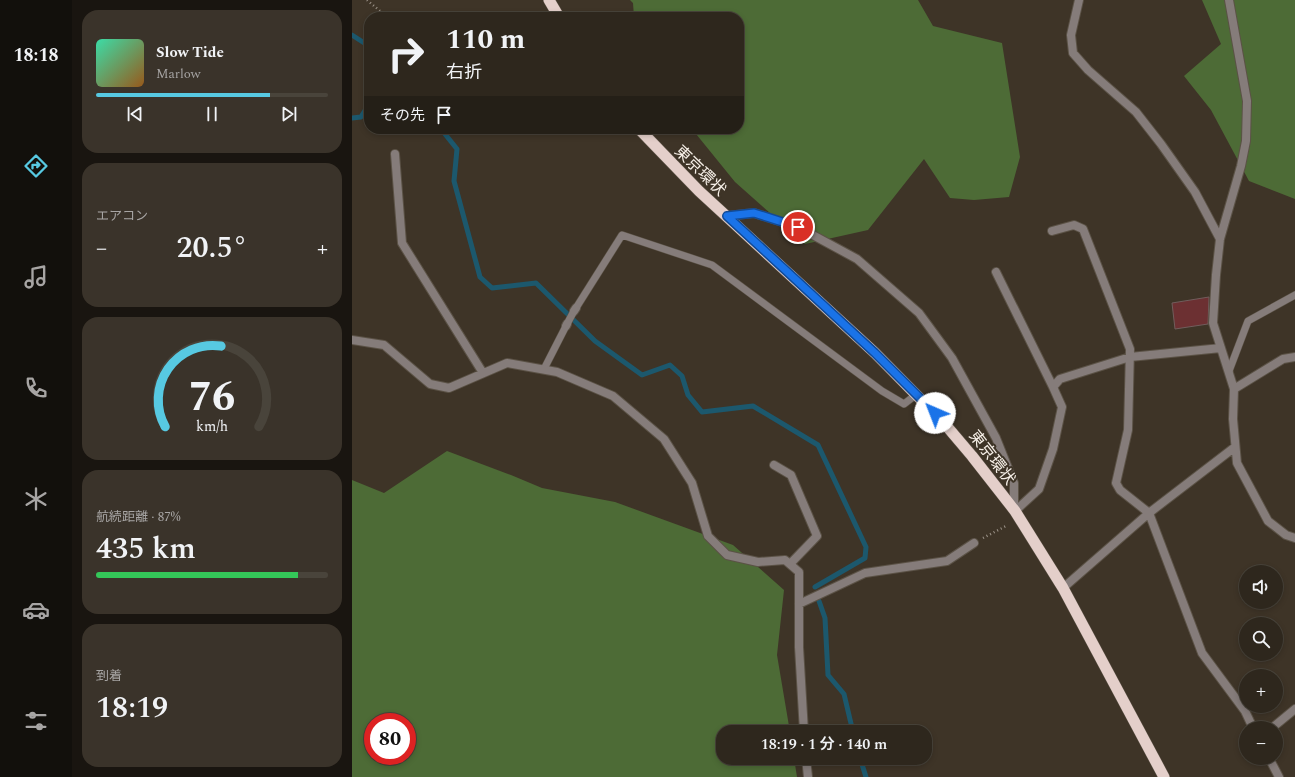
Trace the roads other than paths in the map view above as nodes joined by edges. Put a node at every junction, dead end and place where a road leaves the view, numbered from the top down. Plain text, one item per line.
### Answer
1 (550, 0) edge
2 (1079, 0) edge
3 (1229, 0) edge
4 (556, 12) edge
5 (644, 134) edge
6 (395, 154) dead end
7 (727, 216) junction
8 (1052, 231) dead end
9 (1220, 239) junction
10 (996, 272) dead end
11 (1295, 295) edge
12 (352, 340) edge
13 (1221, 348) junction
14 (1130, 357) junction
15 (1295, 357) edge
16 (544, 369) junction
17 (1229, 371) junction
18 (483, 373) junction
19 (1053, 387) junction
20 (1234, 389) junction
21 (917, 394) junction
22 (1235, 447) junction
23 (774, 465) dead end
24 (1014, 511) junction
25 (1149, 513) junction
26 (1295, 538) edge
27 (974, 542) road end
28 (790, 564) junction
29 (1063, 588) junction
30 (800, 604) junction
31 (1295, 709) edge
32 (1250, 721) edge
33 (1280, 721) edge
34 (804, 725) edge
35 (807, 765) edge
36 (1273, 765) edge
37 (808, 777) edge
38 (1164, 777) edge
39 (1279, 777) edge

1 - 4 highway
2 - 9 street
3 - 9 street
5 - 7 highway, 東京環状
6 - 18 street
7 - 21 highway, 東京環状
7 - 24 street
8 - 14 street
9 - 13 street
10 - 19 street
11 - 17 lane
12 - 18 street
13 - 14 street
13 - 17 street
14 - 19 street
14 - 25 street
15 - 20 street
16 - 18 street
16 - 21 lane
16 - 28 street
17 - 20 street
19 - 24 street
20 - 22 street
21 - 24 highway, 東京環状
22 - 25 street
22 - 26 street
23 - 28 street
24 - 29 highway, 東京環状
25 - 29 street
25 - 32 street
27 - 30 street
28 - 30 street
29 - 38 highway, 東京環状
30 - 34 street
31 - 33 street
35 - 37 street
36 - 39 street

